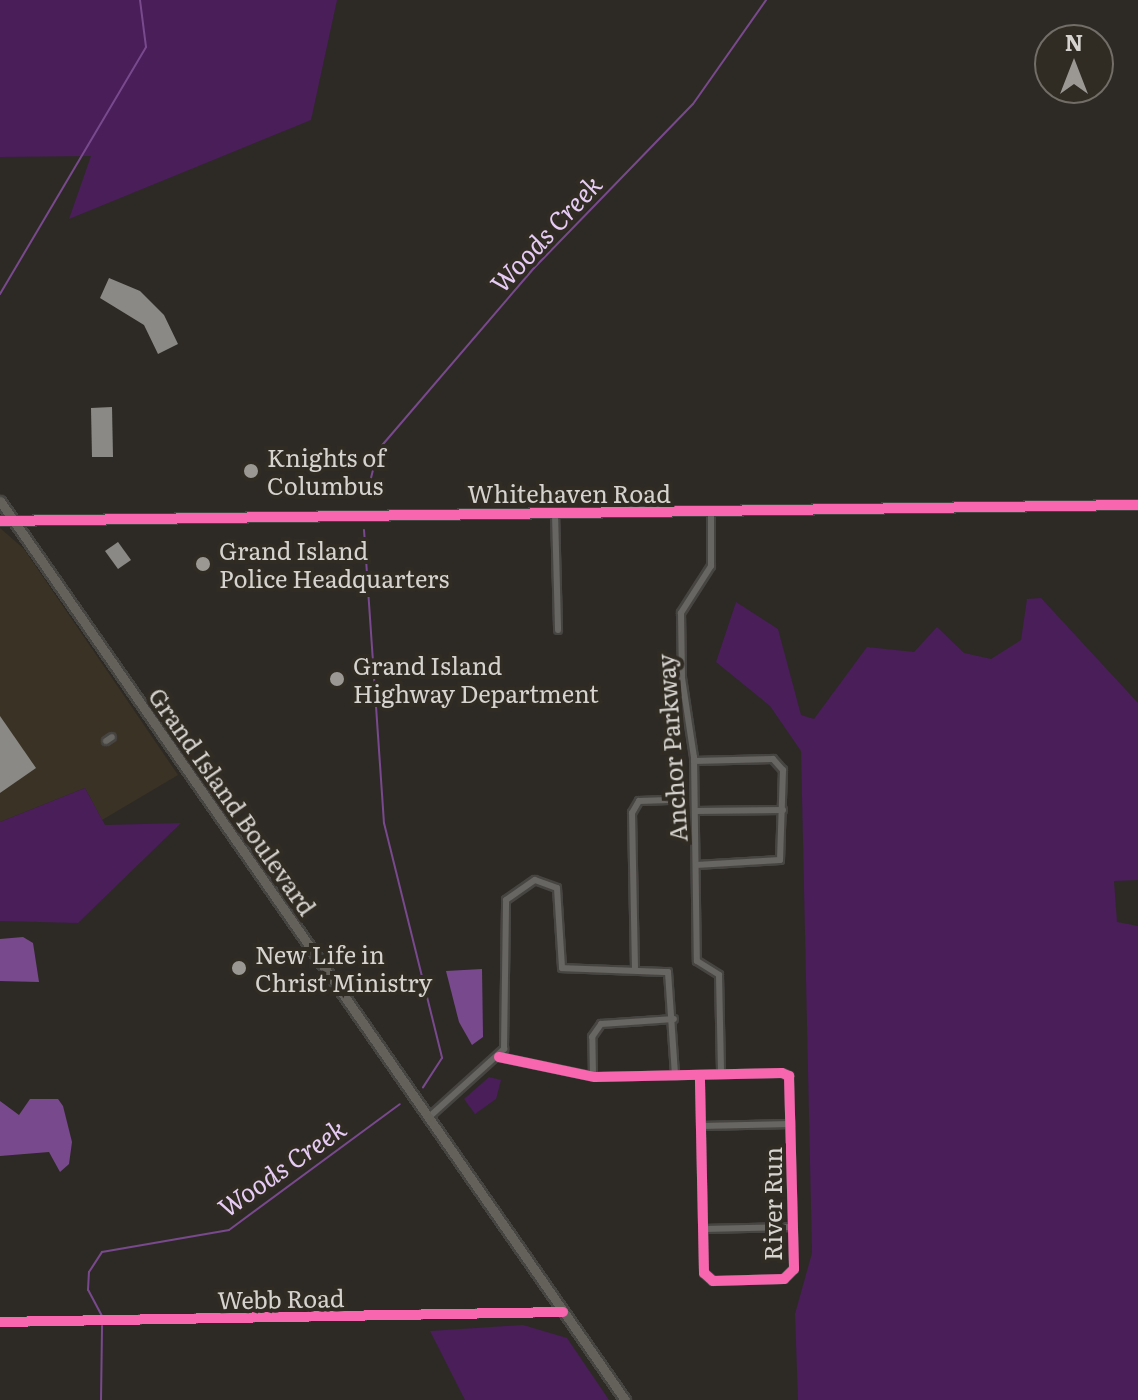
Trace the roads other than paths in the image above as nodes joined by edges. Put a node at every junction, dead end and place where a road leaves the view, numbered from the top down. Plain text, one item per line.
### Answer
1 (0, 501) edge
2 (1138, 505) edge
3 (711, 512) junction
4 (555, 513) junction
5 (13, 520) junction
6 (0, 521) edge
7 (558, 630) dead end
8 (694, 761) junction
9 (669, 800) dead end
10 (783, 810) junction
11 (695, 811) junction
12 (696, 865) junction
13 (635, 969) junction
14 (674, 1019) junction
15 (499, 1057) junction
16 (721, 1074) junction
17 (700, 1075) junction
18 (593, 1076) junction
19 (675, 1076) junction
20 (428, 1118) junction
21 (791, 1124) junction
22 (701, 1126) junction
23 (793, 1227) junction
24 (703, 1229) junction
25 (563, 1312) junction
26 (0, 1322) edge
27 (625, 1400) edge

1 - 5 main road, Grand Island Boulevard
2 - 3 street, Whitehaven Road
3 - 4 street, Whitehaven Road
3 - 8 street, Anchor Parkway
4 - 5 street, Whitehaven Road
4 - 7 street
5 - 6 street, Whitehaven Road
5 - 20 main road, Grand Island Boulevard
8 - 10 street
8 - 11 street, Anchor Parkway
9 - 13 street
10 - 11 street
10 - 12 street
11 - 12 street, Anchor Parkway
12 - 16 street, Anchor Parkway
13 - 14 street
13 - 15 street
14 - 18 street
14 - 19 street
15 - 18 street, River Run
15 - 20 street
16 - 17 street, River Run
16 - 21 street, River Run
17 - 19 street, River Run
17 - 22 street, River Run
18 - 19 street, River Run
20 - 25 main road, Grand Island Boulevard
21 - 22 street
21 - 23 street, River Run
22 - 24 street, River Run
23 - 24 street
23 - 24 street, River Run
25 - 26 street, Webb Road
25 - 27 main road, Grand Island Boulevard

